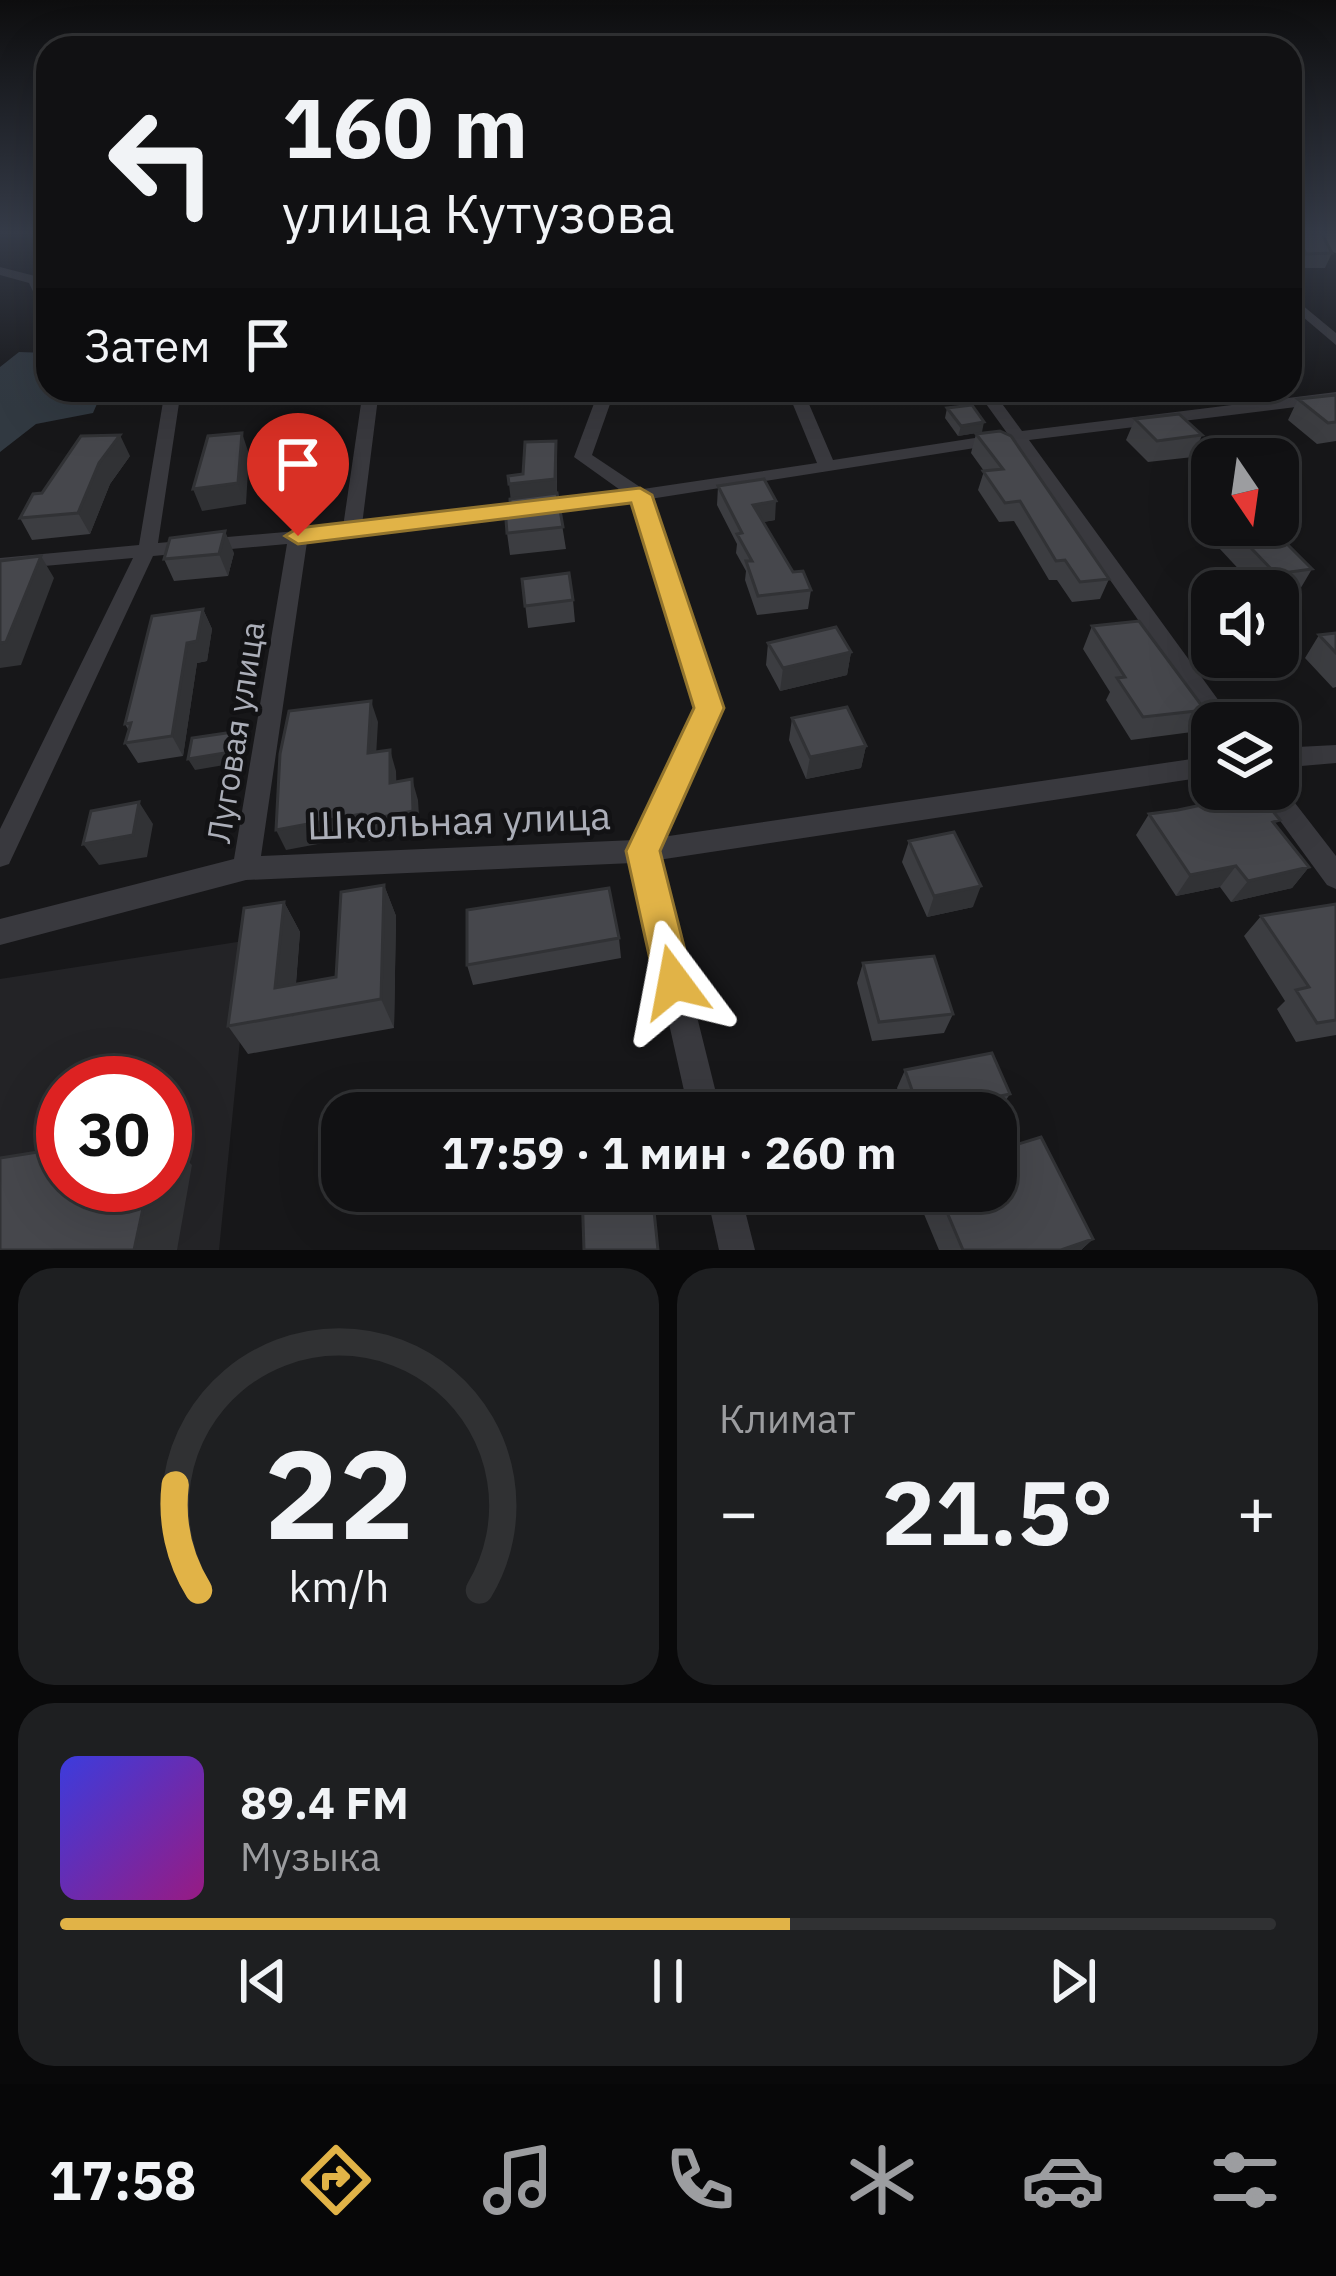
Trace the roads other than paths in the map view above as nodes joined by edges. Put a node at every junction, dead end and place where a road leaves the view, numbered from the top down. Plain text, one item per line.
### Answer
1 (1302, 310) edge
2 (1336, 341) edge
3 (1336, 397) edge
4 (1302, 401) edge
5 (171, 402) edge
6 (369, 402) edge
7 (603, 402) edge
8 (800, 402) edge
9 (992, 402) edge
10 (1296, 402) edge
11 (1016, 437) junction
12 (826, 464) junction
13 (640, 495) junction
14 (352, 532) junction
15 (298, 536) junction
16 (148, 548) junction
17 (0, 564) edge
18 (1208, 702) edge
19 (1336, 754) edge
20 (1299, 757) edge
21 (1191, 769) edge
22 (1287, 810) edge
23 (643, 851) junction
24 (0, 856) edge
25 (247, 868) junction
26 (1336, 877) edge
27 (0, 932) edge
28 (700, 1092) edge
29 (729, 1212) edge
30 (737, 1250) edge

1 - 2 street
3 - 4 street
5 - 16 street
6 - 14 street
7 - 13 street
8 - 12 street
9 - 11 street
10 - 11 street
11 - 12 street
11 - 18 street
12 - 13 street
13 - 14 street
13 - 23 street
14 - 15 street
15 - 16 street
15 - 25 street, Луговая улица
16 - 17 street
16 - 24 street
19 - 20 street
21 - 23 street, Школьная улица
22 - 26 street
23 - 25 street, Школьная улица
23 - 28 street
25 - 27 street, Школьная улица
29 - 30 street

